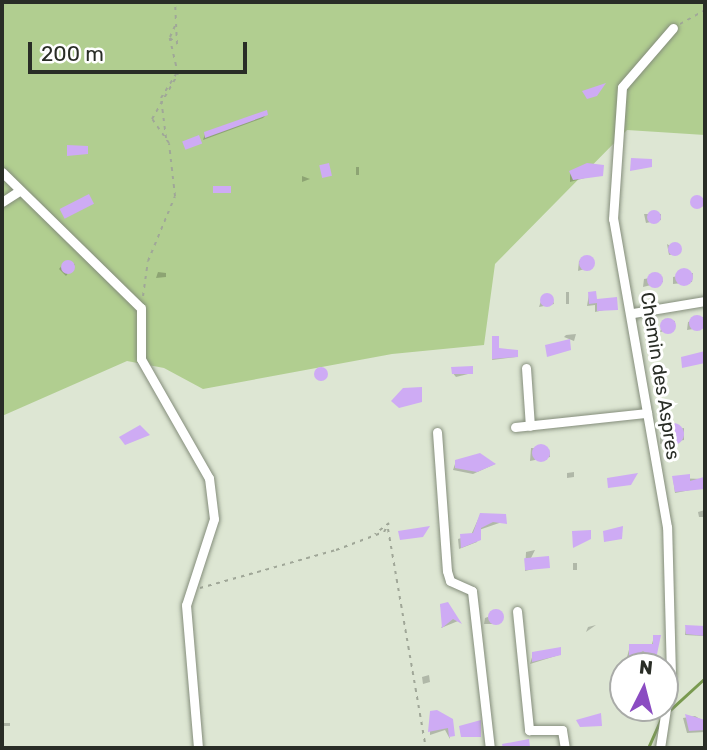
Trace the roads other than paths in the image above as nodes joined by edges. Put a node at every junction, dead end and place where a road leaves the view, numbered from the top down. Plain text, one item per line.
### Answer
1 (673, 28) road end
2 (2, 172) edge
3 (19, 191) junction
4 (2, 202) edge
5 (705, 301) edge
6 (633, 313) junction
7 (526, 368) dead end
8 (647, 412) junction
9 (530, 426) junction
10 (515, 428) dead end
11 (437, 432) dead end
12 (517, 611) dead end
13 (198, 748) edge
14 (490, 748) edge
15 (565, 748) edge
16 (660, 748) edge

1 - 6 street, Chemin des Aspres
2 - 3 street
3 - 4 street
3 - 13 street
5 - 6 street
6 - 8 street, Chemin des Aspres
7 - 9 street
8 - 9 street
8 - 16 street, Chemin des Aspres
9 - 10 street
11 - 14 street
12 - 15 street

